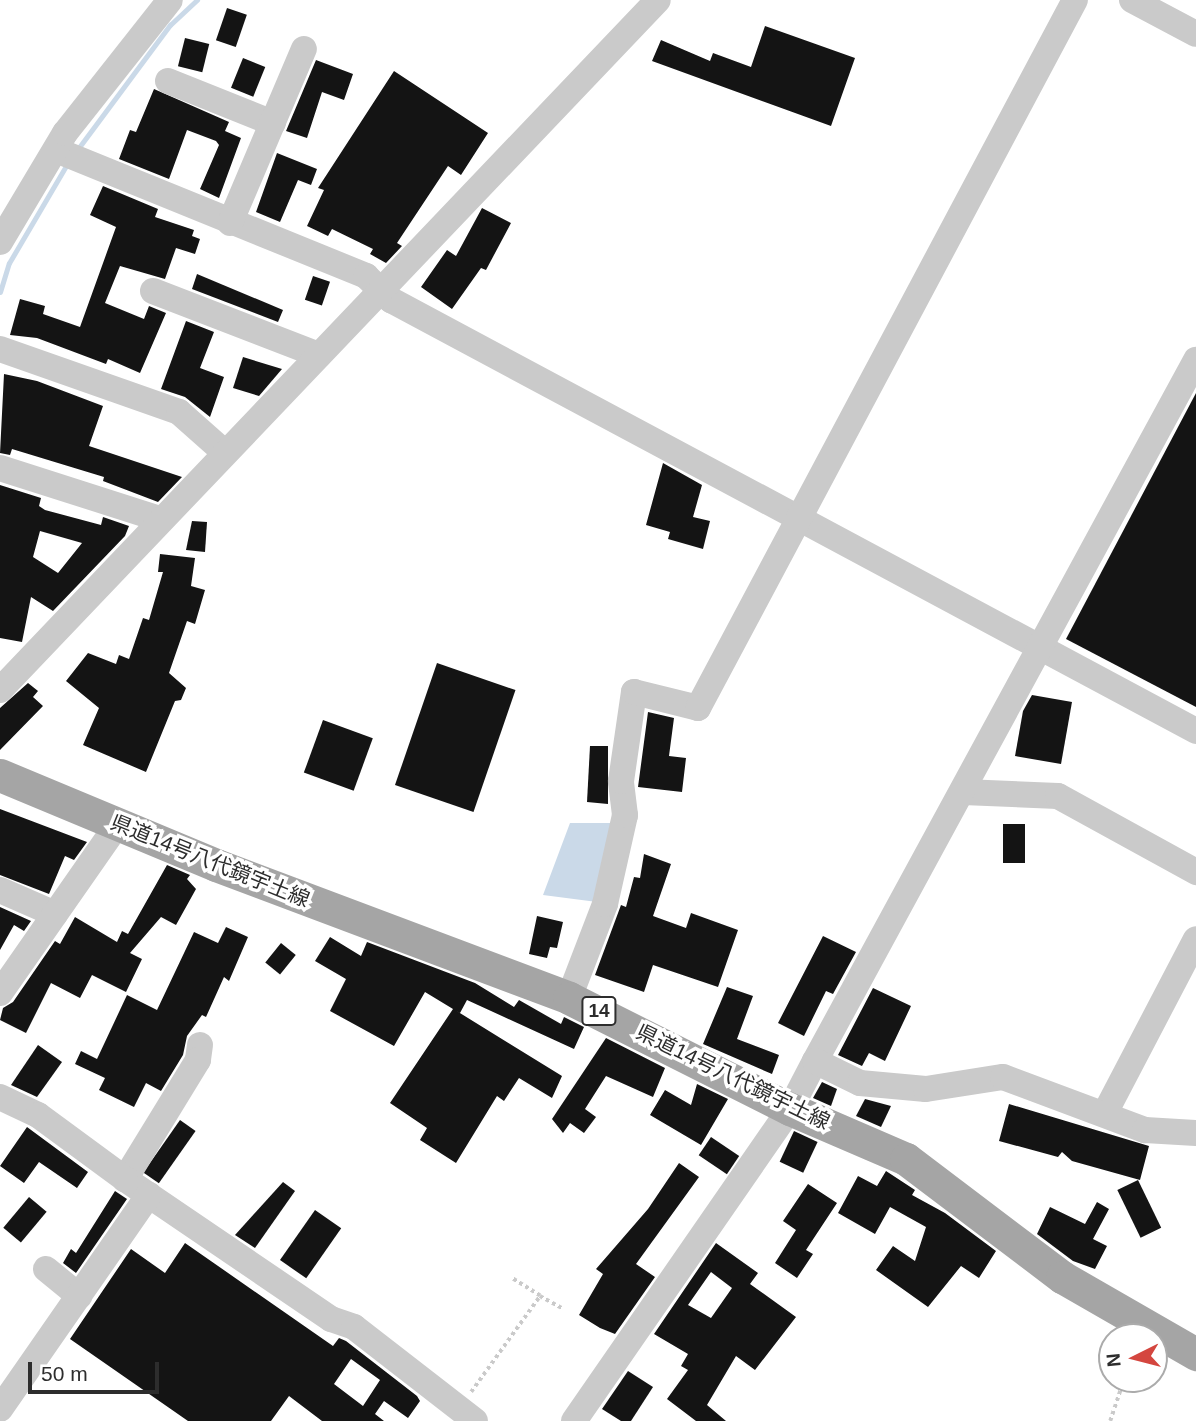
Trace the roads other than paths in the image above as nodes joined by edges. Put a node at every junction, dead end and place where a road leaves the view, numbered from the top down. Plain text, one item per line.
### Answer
1 (170, 0) edge
2 (658, 0) edge
3 (1075, 0) edge
4 (1132, 0) edge
5 (1196, 34) edge
6 (304, 49) dead end
7 (168, 81) dead end
8 (273, 122) junction
9 (72, 158) junction
10 (230, 223) junction
11 (0, 242) edge
12 (381, 288) junction
13 (153, 291) dead end
14 (0, 349) edge
15 (319, 355) junction
16 (1196, 360) edge
17 (224, 452) junction
18 (0, 468) edge
19 (798, 514) junction
20 (160, 519) junction
21 (1041, 646) junction
22 (0, 690) edge
23 (1196, 731) edge
24 (0, 775) edge
25 (963, 792) junction
26 (118, 824) junction
27 (1196, 872) edge
28 (0, 890) edge
29 (55, 914) junction
30 (1196, 939) edge
31 (0, 993) edge
32 (569, 998) junction
33 (200, 1045) dead end
34 (815, 1061) junction
35 (0, 1097) edge
36 (790, 1109) junction
37 (1105, 1112) junction
38 (1196, 1133) edge
39 (125, 1179) junction
40 (149, 1195) junction
41 (46, 1269) dead end
42 (79, 1296) junction
43 (1196, 1354) edge
44 (0, 1409) edge
45 (467, 1415) edge
46 (574, 1421) edge

1 - 9 street
2 - 12 street
3 - 19 street
4 - 5 street
6 - 8 street
7 - 8 street
8 - 10 street
9 - 10 street
9 - 11 street
10 - 12 street
12 - 15 street
12 - 19 street
13 - 15 street
14 - 17 street
15 - 17 street
16 - 21 street
17 - 20 street
18 - 20 street
19 - 21 street
19 - 32 street
20 - 22 street
21 - 23 street
21 - 25 street
24 - 26 main road, 県道14号八代鏡宇土線 / 14
25 - 27 street
25 - 34 street
26 - 29 street
26 - 32 main road, 県道14号八代鏡宇土線 / 14
28 - 29 street
29 - 31 street
30 - 37 street
32 - 36 main road, 県道14号八代鏡宇土線 / 14
33 - 39 street
34 - 36 street
34 - 37 street
35 - 39 street
36 - 43 main road, 県道14号八代鏡宇土線 / 14
36 - 46 street
37 - 38 street
39 - 40 street
40 - 42 street
40 - 45 street
41 - 42 street
42 - 44 street

